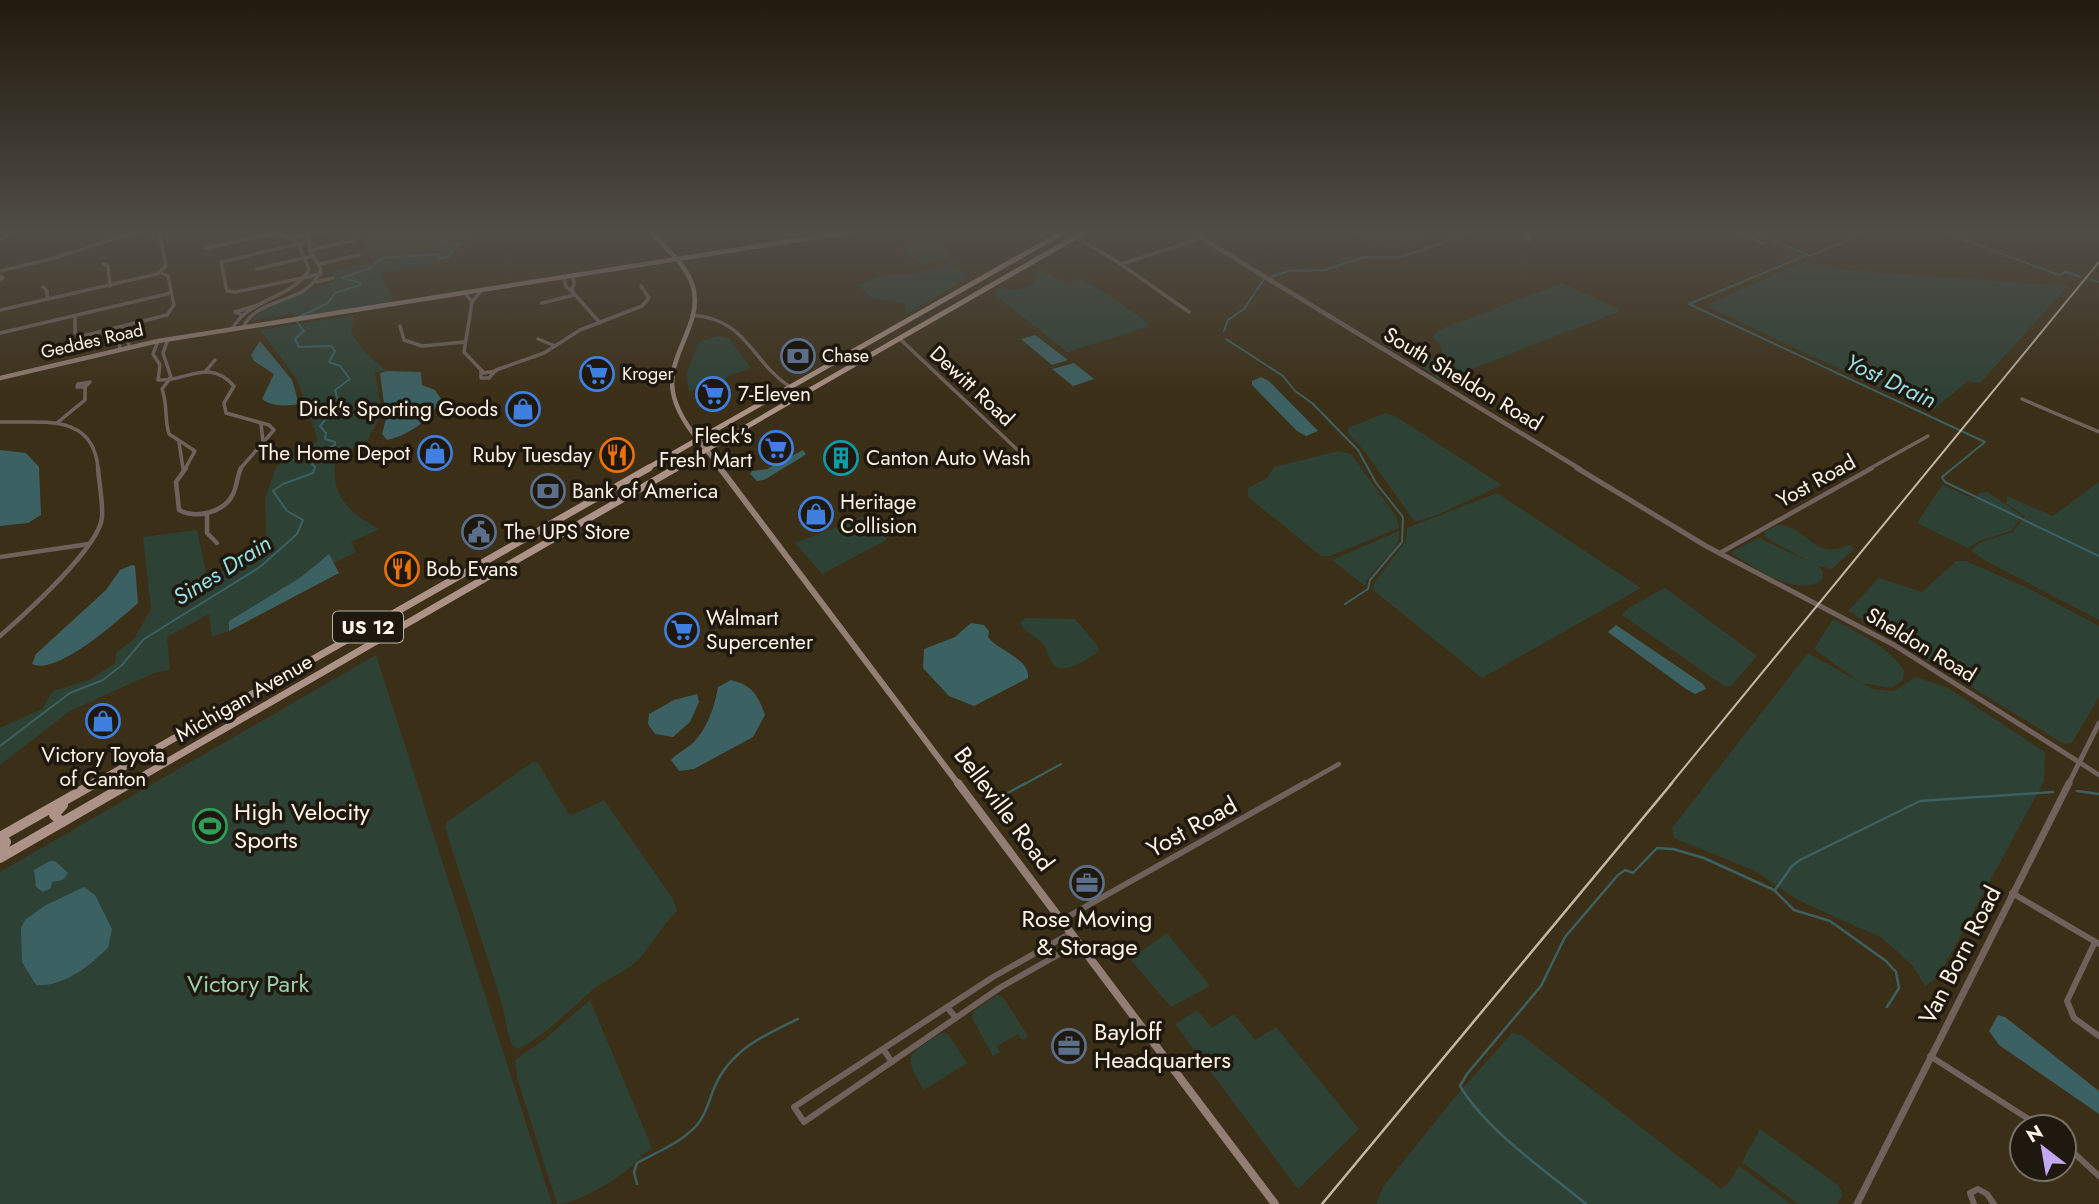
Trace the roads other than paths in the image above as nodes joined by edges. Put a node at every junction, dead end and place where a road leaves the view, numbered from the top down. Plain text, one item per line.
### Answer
1 (43, 287) dead end
2 (104, 287) edge
3 (171, 287) edge
4 (226, 287) edge
5 (253, 287) edge
6 (294, 287) edge
7 (308, 287) edge
8 (500, 287) edge
9 (566, 287) edge
10 (573, 287) edge
11 (642, 287) edge
12 (692, 287) edge
13 (966, 287) edge
14 (990, 287) edge
15 (1154, 287) edge
16 (1281, 287) edge
17 (482, 290) junction
18 (572, 292) junction
19 (172, 293) junction
20 (465, 293) junction
21 (47, 299) junction
22 (472, 302) junction
23 (542, 303) dead end
24 (262, 304) junction
25 (268, 306) junction
26 (0, 310) edge
27 (1189, 312) dead end
28 (242, 315) junction
29 (250, 315) junction
30 (692, 315) junction
31 (75, 316) junction
32 (600, 323) junction
33 (400, 326) dead end
34 (122, 327) junction
35 (243, 327) junction
36 (232, 329) junction
37 (889, 331) junction
38 (0, 332) edge
39 (168, 339) junction
40 (538, 339) dead end
41 (900, 340) junction
42 (158, 341) junction
43 (465, 342) junction
44 (129, 346) junction
45 (556, 346) junction
46 (120, 349) junction
47 (215, 360) dead end
48 (835, 363) junction
49 (205, 372) junction
50 (845, 372) junction
51 (0, 378) edge
52 (169, 380) junction
53 (85, 387) dead end
54 (791, 388) junction
55 (2022, 399) dead end
56 (0, 422) edge
57 (57, 423) junction
58 (261, 423) junction
59 (2099, 432) edge
60 (1928, 436) dead end
61 (700, 440) junction
62 (179, 442) junction
63 (263, 443) junction
64 (709, 451) junction
65 (1023, 455) dead end
66 (183, 469) junction
67 (587, 504) junction
68 (207, 513) junction
69 (595, 517) junction
70 (540, 531) junction
71 (217, 543) dead end
72 (90, 544) junction
73 (538, 549) junction
74 (1720, 553) junction
75 (0, 557) edge
76 (0, 636) edge
77 (2099, 723) edge
78 (143, 755) junction
79 (2079, 762) junction
80 (1339, 764) dead end
81 (2099, 775) edge
82 (62, 822) junction
83 (1, 837) edge
84 (0, 857) edge
85 (2012, 893) junction
86 (1062, 920) junction
87 (1071, 932) junction
88 (1079, 943) junction
89 (2097, 943) edge
90 (993, 977) junction
91 (1001, 987) junction
92 (947, 1007) junction
93 (956, 1018) junction
94 (2099, 1036) edge
95 (883, 1049) junction
96 (1930, 1056) junction
97 (892, 1062) junction
98 (2019, 1113) edge
99 (2078, 1157) edge
100 (2099, 1176) edge
101 (1275, 1204) edge
102 (1857, 1204) edge
103 (1974, 1204) edge
104 (1994, 1204) edge

1 - 21 street
2 - 21 street
3 - 19 street
4 - 5 street
6 - 24 street
7 - 25 street
8 - 17 main road, Geddes Road
9 - 18 street
10 - 18 street
11 - 32 street
12 - 30 main road
13 - 37 main road, Michigan Avenue / US 12
14 - 41 main road, Michigan Avenue / US 12
15 - 27 street
16 - 74 street, South Sheldon Road
17 - 20 main road, Geddes Road
17 - 22 street
18 - 23 street
18 - 32 street
19 - 31 street
19 - 34 street
20 - 22 street
20 - 35 main road, Geddes Road
21 - 26 street
22 - 43 street
24 - 25 street
24 - 28 street
25 - 29 street
28 - 29 street
28 - 36 street
29 - 35 street
30 - 54 street
30 - 61 main road, Belleville Road
31 - 34 street
31 - 38 street
32 - 45 street
33 - 43 street
34 - 44 street
34 - 46 street
35 - 36 main road, Geddes Road
36 - 39 main road, Geddes Road
37 - 41 main road
37 - 48 main road, Michigan Avenue / US 12
39 - 42 main road, Geddes Road
39 - 52 street
40 - 45 street
41 - 50 main road, Michigan Avenue / US 12
41 - 65 street, Dewitt Road
42 - 44 main road, Geddes Road
42 - 52 street
43 - 45 street
44 - 46 main road, Geddes Road
46 - 51 main road, Geddes Road
47 - 49 street
48 - 50 main road
48 - 54 main road, Michigan Avenue / US 12
49 - 52 street
49 - 58 street
50 - 64 main road, Michigan Avenue / US 12
52 - 62 street
53 - 57 street
54 - 61 main road, Michigan Avenue / US 12
55 - 59 street
56 - 57 street
57 - 72 street
58 - 63 street
58 - 63 street
60 - 74 street, Yost Road
61 - 64 main road, Belleville Road
61 - 67 main road, Michigan Avenue / US 12
62 - 66 street
62 - 66 street
63 - 68 street
64 - 69 main road, Michigan Avenue / US 12
64 - 86 main road, Belleville Road
66 - 68 street
67 - 69 main road
67 - 70 main road, Michigan Avenue / US 12
68 - 71 street
69 - 73 main road, Michigan Avenue / US 12
70 - 73 main road
70 - 78 main road, Michigan Avenue / US 12
72 - 75 street
72 - 76 street
73 - 82 main road, Michigan Avenue / US 12
74 - 79 street, Sheldon Road
77 - 79 street, Van Born Road
78 - 82 main road
78 - 83 main road, Michigan Avenue / US 12
79 - 81 street, Sheldon Road
79 - 85 street, Van Born Road
80 - 86 street, Yost Road
82 - 84 main road, Michigan Avenue / US 12
83 - 84 main road
85 - 89 street
85 - 96 street, Van Born Road
86 - 87 main road, Belleville Road
87 - 88 main road, Belleville Road
87 - 90 street
88 - 91 street
88 - 101 main road, Belleville Road
89 - 94 street
90 - 91 street
90 - 92 street
91 - 93 street
92 - 93 street
92 - 95 street
93 - 97 street
95 - 97 street
95 - 97 street
96 - 98 street
96 - 102 street, Van Born Road
99 - 100 street
103 - 104 street

